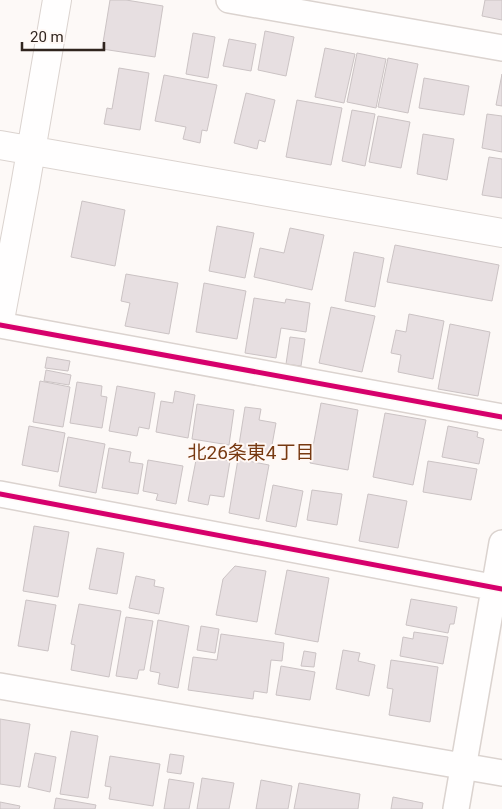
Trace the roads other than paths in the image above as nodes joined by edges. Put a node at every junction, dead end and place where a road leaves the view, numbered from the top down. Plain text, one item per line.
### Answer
1 (57, 0) edge
2 (228, 0) edge
3 (502, 48) edge
4 (0, 144) edge
5 (31, 150) junction
6 (502, 233) edge
7 (0, 320) edge
8 (0, 325) edge
9 (502, 417) edge
10 (0, 494) edge
11 (502, 542) edge
12 (498, 588) edge
13 (0, 686) edge
14 (463, 766) junction
15 (502, 772) edge
16 (456, 809) edge

1 - 5 street
2 - 3 street
4 - 5 street
5 - 6 street
5 - 7 street
8 - 9 street
10 - 12 street
11 - 12 street
12 - 14 street
13 - 14 street
14 - 15 street
14 - 16 street

